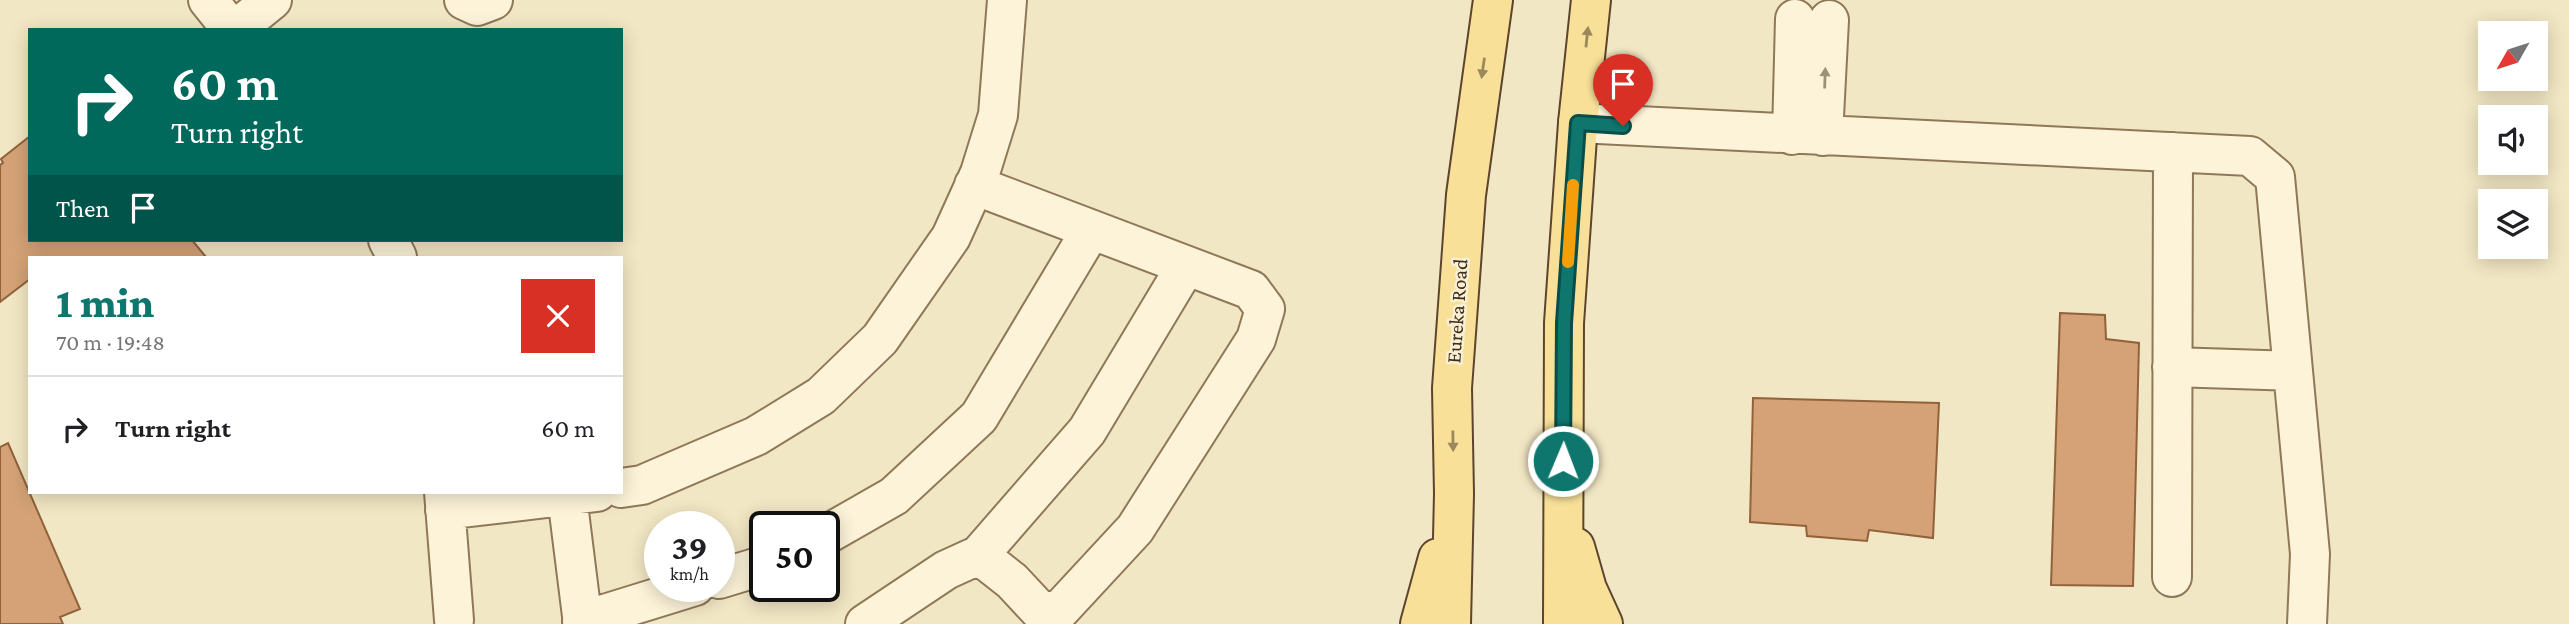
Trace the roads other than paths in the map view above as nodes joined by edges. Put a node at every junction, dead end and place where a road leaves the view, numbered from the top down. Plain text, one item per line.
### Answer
1 (208, 0) edge
2 (272, 0) edge
3 (464, 0) edge
4 (494, 0) edge
5 (1007, 0) edge
6 (1493, 0) edge
7 (1591, 0) edge
8 (1812, 20) dead end
9 (231, 28) edge
10 (236, 28) edge
11 (1578, 123) junction
12 (1808, 136) junction
13 (2172, 152) junction
14 (974, 185) junction
15 (1091, 230) junction
16 (1186, 266) junction
17 (2172, 367) junction
18 (2293, 371) junction
19 (1562, 480) junction
20 (623, 488) edge
21 (582, 494) edge
22 (1454, 494) junction
23 (445, 501) edge
24 (840, 527) edge
25 (979, 555) junction
26 (2172, 577) dead end
27 (646, 602) edge
28 (454, 623) edge
29 (582, 623) edge
30 (865, 624) edge
31 (1420, 624) edge
32 (1451, 624) edge
33 (1563, 624) edge
34 (1602, 624) edge
35 (2307, 624) edge

1 - 9 lane
2 - 10 lane
3 - 4 lane
5 - 14 lane
6 -> 22 main road, Eureka Road
11 -> 7 main road
8 - 12 lane
11 - 12 lane
11 - 19 main road
12 - 13 lane
13 - 17 lane
13 - 18 lane
14 - 15 lane
14 - 20 lane
15 - 16 lane
15 - 24 lane
16 - 25 lane
16 - 25 lane
17 - 18 lane
17 - 26 lane
18 - 35 lane
19 - 33 main road
19 - 34 main road
21 - 23 lane
21 - 29 lane
22 - 31 main road
22 - 32 main road, Eureka Road
23 - 28 lane
25 - 30 lane
27 - 29 lane

